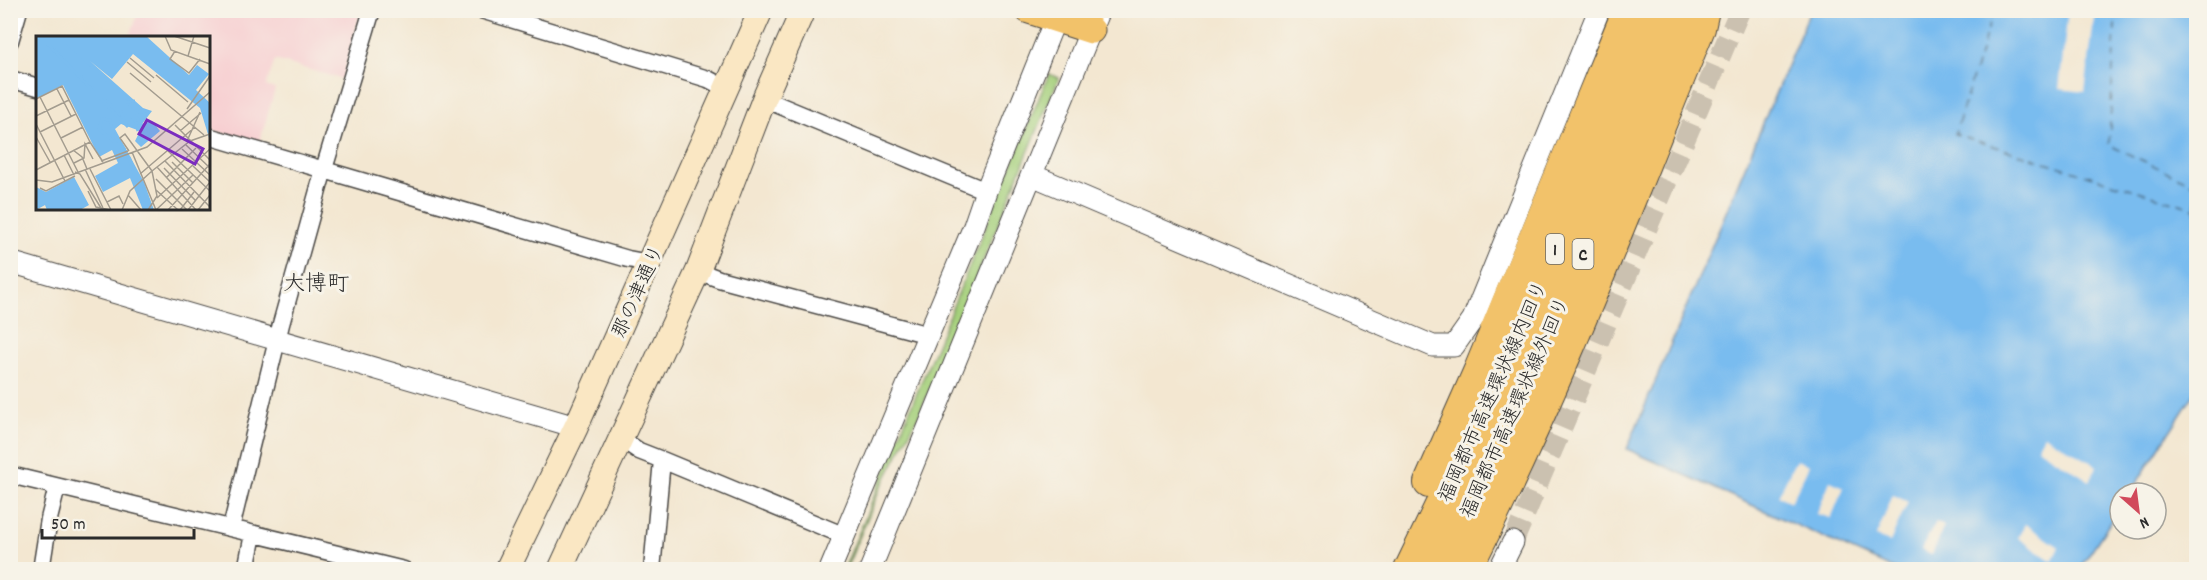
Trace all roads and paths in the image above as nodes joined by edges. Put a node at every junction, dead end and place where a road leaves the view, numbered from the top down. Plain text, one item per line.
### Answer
1 (19, 10) edge
2 (372, 10) edge
3 (481, 10) edge
4 (761, 10) edge
5 (804, 10) edge
6 (1029, 10) edge
7 (1599, 10) edge
8 (1628, 10) edge
9 (1654, 10) edge
10 (1683, 10) edge
11 (1704, 10) edge
12 (1057, 14) edge
13 (1095, 20) edge
14 (10, 41) edge
15 (10, 79) edge
16 (36, 86) edge
17 (727, 89) junction
18 (764, 99) junction
19 (210, 137) edge
20 (324, 170) junction
21 (1032, 175) junction
22 (986, 191) junction
23 (10, 262) edge
24 (649, 263) junction
25 (698, 271) junction
26 (929, 335) junction
27 (278, 339) junction
28 (576, 427) junction
29 (620, 438) junction
30 (662, 460) junction
31 (10, 475) edge
32 (57, 487) junction
33 (231, 528) junction
34 (253, 534) junction
35 (845, 536) junction
36 (1513, 542) tunnel mouth
37 (41, 570) edge
38 (246, 570) edge
39 (404, 570) edge
40 (507, 570) edge
41 (560, 570) edge
42 (652, 570) edge
43 (830, 570) edge
44 (870, 570) edge
45 (1390, 570) edge
46 (1409, 570) edge
47 (1440, 570) edge
48 (1466, 570) edge
49 (1499, 570) edge

1 - 14 street
2 - 20 street
3 - 17 street
4 - 17 main road, 那の津通り
5 - 18 main road
6 - 12 main road
7 - 21 street
8 - 45 highway
9 - 46 highway, 福岡都市高速環状線内回り / 1
10 - 47 highway, 福岡都市高速環状線外回り / C
11 - 48 highway
12 - 13 main road
12 - 22 street
13 - 21 street
15 - 16 street
17 - 24 main road, 那の津通り
18 - 22 street
18 - 25 main road
19 - 20 street
20 - 24 street
20 - 27 street
21 - 44 street
22 - 26 street
23 - 27 street
24 - 28 main road, 那の津通り
25 - 26 street
25 - 29 main road
26 - 35 street
27 - 28 street
27 - 33 street
28 - 40 main road, 那の津通り
29 - 30 street
29 - 41 main road
30 - 35 street
30 - 42 street
31 - 32 street
32 - 33 street
32 - 37 street
33 - 34 street
34 - 38 street
34 - 39 street
35 - 43 street
36 - 49 street

